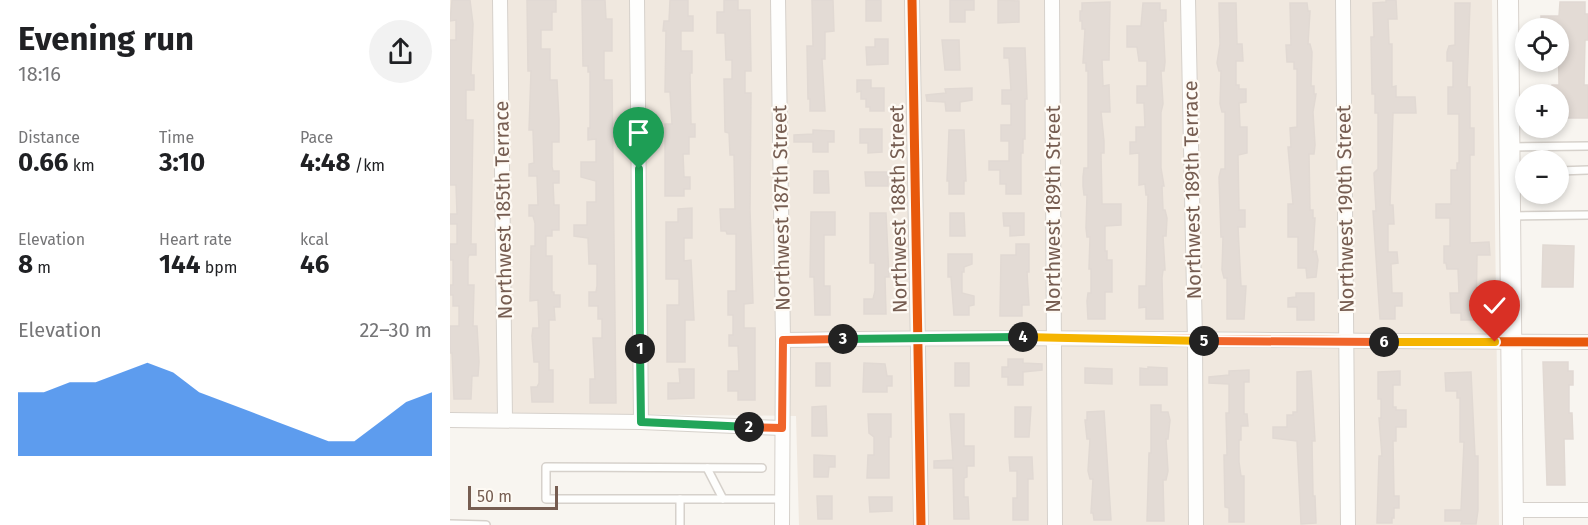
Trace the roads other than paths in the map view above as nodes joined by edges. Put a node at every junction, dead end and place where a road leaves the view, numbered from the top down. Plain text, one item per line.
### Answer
1 (500, 0) edge
2 (637, 0) edge
3 (778, 0) edge
4 (912, 0) edge
5 (1052, 0) edge
6 (1188, 0) edge
7 (1343, 0) edge
8 (1508, 0) edge
9 (1588, 146) edge
10 (1509, 147) junction
11 (1588, 170) edge
12 (1569, 171) edge
13 (1515, 172) edge
14 (1515, 191) edge
15 (1588, 215) edge
16 (1510, 216) junction
17 (1054, 337) junction
18 (918, 338) junction
19 (783, 340) junction
20 (1195, 340) junction
21 (1346, 342) junction
22 (1511, 342) junction
23 (1588, 342) edge
24 (506, 419) junction
25 (450, 420) edge
26 (641, 422) junction
27 (782, 428) junction
28 (707, 468) junction
29 (762, 468) dead end
30 (680, 499) junction
31 (723, 499) junction
32 (782, 499) junction
33 (1588, 510) edge
34 (1513, 518) edge
35 (450, 524) edge
36 (486, 525) edge
37 (680, 525) edge
38 (782, 525) edge
39 (921, 525) edge
40 (1055, 525) edge
41 (1196, 525) edge
42 (1348, 525) edge

1 - 24 street, Northwest 185th Terrace
2 - 26 street
3 - 19 street, Northwest 187th Street
4 - 18 street, Northwest 188th Street
5 - 17 street, Northwest 189th Street
6 - 20 street, Northwest 189th Terrace
7 - 21 street, Northwest 190th Street
8 - 10 street
9 - 10 lane
10 - 13 street
11 - 12 lane
14 - 16 street
15 - 16 lane
16 - 22 street
17 - 18 street
17 - 20 street
17 - 40 street, Northwest 189th Street
18 - 19 street
18 - 39 street, Northwest 188th Street
19 - 27 street, Northwest 187th Street
20 - 21 street
20 - 41 street, Northwest 189th Terrace
21 - 22 street
21 - 42 street, Northwest 190th Street
22 - 23 street
22 - 34 street
24 - 25 street
24 - 26 street
26 - 27 street
27 - 32 street, Northwest 187th Street
28 - 29 lane
28 - 30 lane
28 - 31 lane
30 - 31 lane
30 - 37 lane
31 - 32 lane
32 - 38 street, Northwest 187th Street
33 - 34 street
35 - 36 lane

